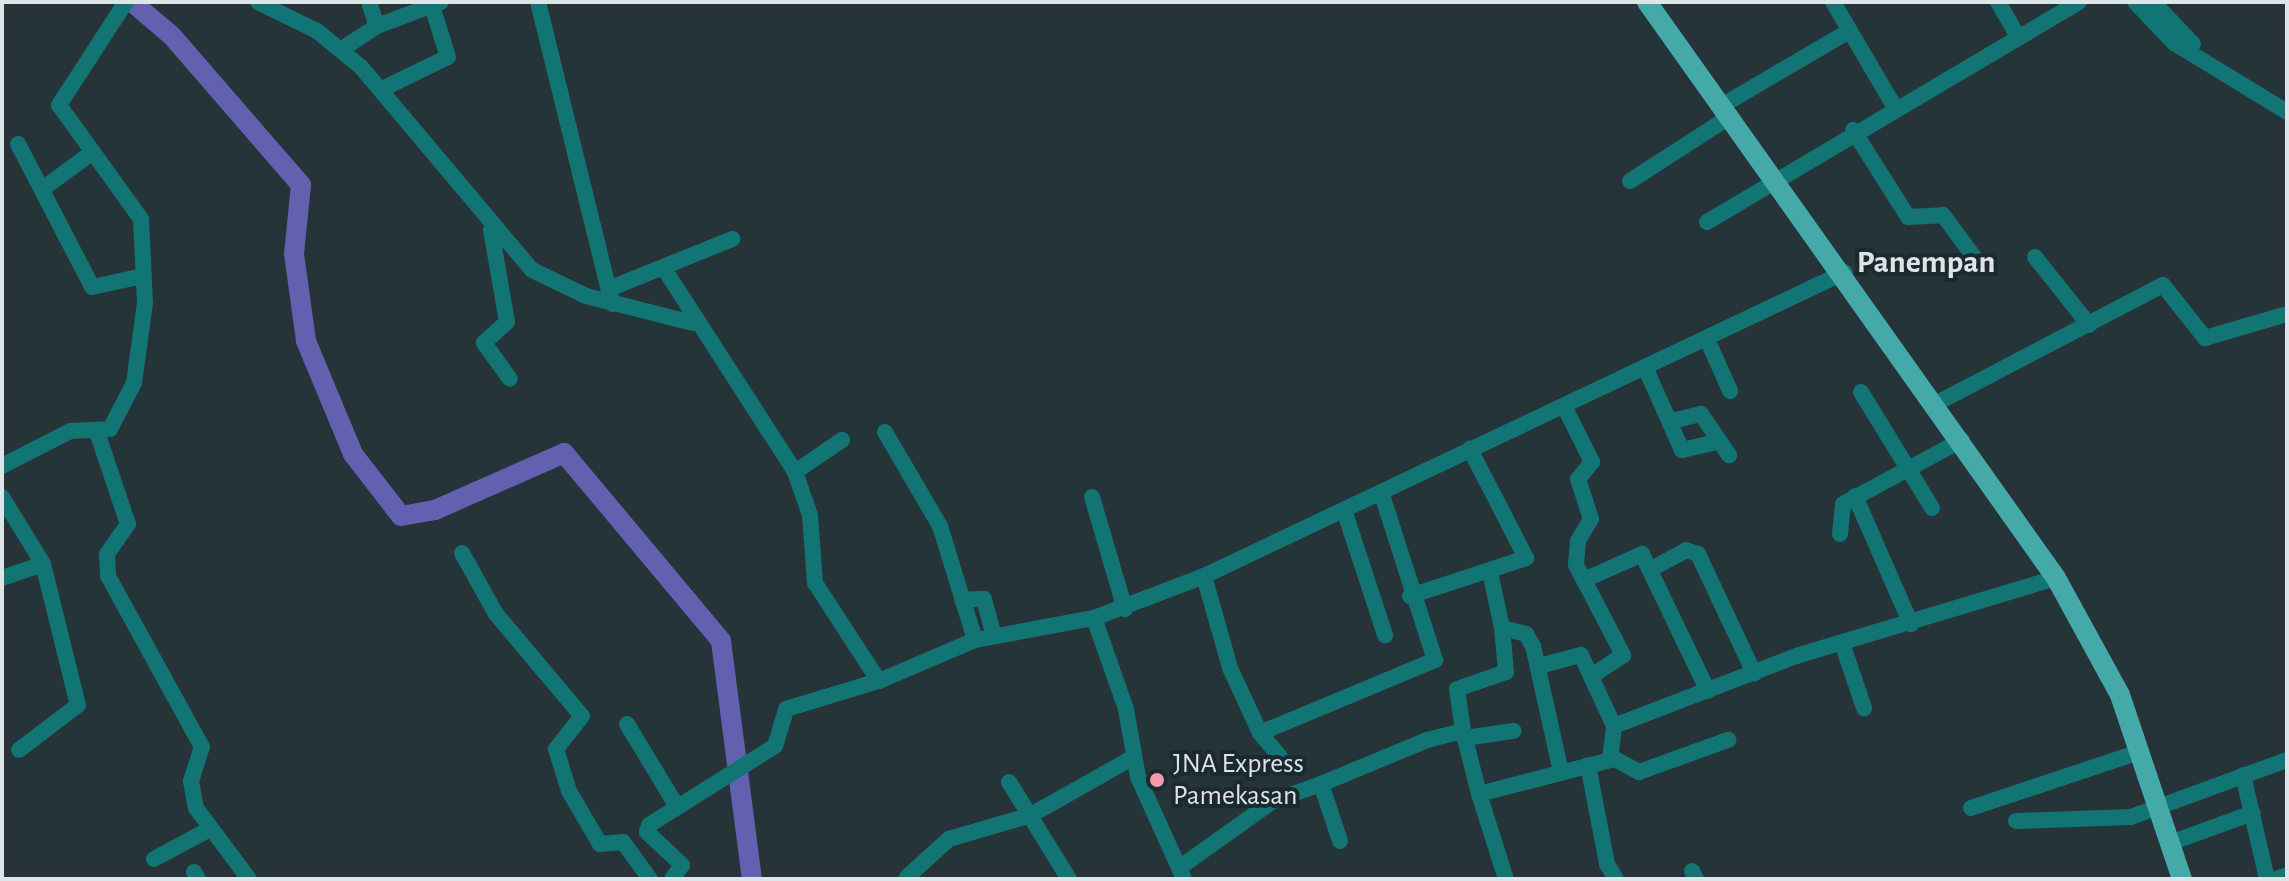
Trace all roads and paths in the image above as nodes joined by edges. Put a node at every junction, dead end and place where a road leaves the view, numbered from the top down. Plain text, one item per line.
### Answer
1 (258, 2) edge
2 (369, 2) edge
3 (538, 2) edge
4 (1648, 2) edge
5 (1833, 2) edge
6 (1998, 2) edge
7 (2079, 2) edge
8 (2135, 2) edge
9 (2153, 2) edge
10 (437, 4) edge
11 (123, 5) edge
12 (377, 26) junction
13 (1849, 31) junction
14 (2018, 36) junction
15 (342, 49) junction
16 (2224, 70) junction
17 (382, 89) junction
18 (1894, 106) junction
19 (2283, 106) edge
20 (1727, 111) junction
21 (2287, 127) edge
22 (1853, 130) junction
23 (18, 144) dead end
24 (93, 152) junction
25 (1777, 178) junction
26 (1630, 181) dead end
27 (45, 187) junction
28 (1707, 222) dead end
29 (491, 230) junction
30 (732, 239) dead end
31 (2035, 257) dead end
32 (1977, 261) dead end
33 (665, 270) junction
34 (1845, 272) junction
35 (143, 276) junction
36 (612, 296) junction
37 (2287, 314) edge
38 (693, 323) junction
39 (2089, 325) junction
40 (1707, 339) junction
41 (1645, 367) junction
42 (510, 379) dead end
43 (1730, 391) dead end
44 (1861, 392) dead end
45 (1937, 403) junction
46 (1564, 406) junction
47 (1672, 421) junction
48 (885, 432) dead end
49 (98, 435) junction
50 (842, 440) dead end
51 (1962, 440) junction
52 (1716, 442) junction
53 (1470, 449) junction
54 (1729, 455) dead end
55 (2, 466) edge
56 (1913, 468) junction
57 (795, 472) junction
58 (1381, 492) junction
59 (1855, 496) junction
60 (2, 497) edge
61 (1092, 497) dead end
62 (1932, 508) dead end
63 (1344, 510) junction
64 (1840, 534) dead end
65 (462, 553) dead end
66 (43, 564) junction
67 (1651, 569) junction
68 (1490, 572) junction
69 (1204, 576) junction
70 (2, 578) edge
71 (2056, 578) junction
72 (1584, 580) junction
73 (1410, 596) junction
74 (962, 600) junction
75 (1125, 609) junction
76 (1094, 618) junction
77 (1911, 624) junction
78 (1502, 628) junction
79 (1385, 635) dead end
80 (994, 636) junction
81 (975, 640) junction
82 (1842, 643) junction
83 (1539, 666) junction
84 (1754, 673) junction
85 (1592, 676) junction
86 (879, 681) junction
87 (1708, 691) junction
88 (1864, 708) dead end
89 (627, 724) dead end
90 (1614, 726) junction
91 (1513, 731) dead end
92 (1260, 733) junction
93 (1464, 735) junction
94 (1728, 740) dead end
95 (19, 750) dead end
96 (2139, 752) junction
97 (1134, 757) junction
98 (1280, 757) dead end
99 (1613, 758) junction
100 (2287, 760) edge
101 (1588, 765) junction
102 (1561, 772) junction
103 (2243, 775) junction
104 (1009, 782) dead end
105 (1321, 784) junction
106 (1479, 794) junction
107 (676, 805) junction
108 (2157, 806) junction
109 (1971, 808) dead end
110 (2253, 813) junction
111 (1031, 815) junction
112 (2016, 821) dead end
113 (208, 830) junction
114 (1340, 841) dead end
115 (2170, 843) junction
116 (154, 859) dead end
117 (1182, 874) edge
118 (2287, 875) edge
119 (907, 877) edge
120 (249, 879) edge
121 (650, 879) edge
122 (672, 879) edge
123 (1069, 879) edge
124 (1506, 879) edge
125 (1616, 879) edge
126 (2182, 879) edge
127 (2267, 879) edge
128 (2276, 879) edge

1 - 15 street
2 - 12 street
3 - 36 street
4 - 20 main road
5 - 13 street
6 - 14 street
7 - 14 street
8 - 16 street
9 - 16 street
10 - 12 street
10 - 17 street
11 - 24 street
12 - 15 street
13 - 18 street
13 - 20 street
14 - 18 street
15 - 17 street
16 - 19 street
17 - 29 street
18 - 22 street
19 - 21 street
20 - 25 main road
20 - 26 street
22 - 25 street
22 - 32 street
23 - 27 street
24 - 27 street
24 - 35 street
25 - 28 street
25 - 34 main road
27 - 35 street
29 - 36 street
29 - 42 street
30 - 33 street
31 - 39 street
33 - 36 street
33 - 38 street
34 - 40 street
34 - 45 main road
35 - 49 street
36 - 38 street
37 - 39 street
38 - 57 street
39 - 45 street
40 - 41 street
40 - 43 street
41 - 46 street
41 - 47 street
44 - 56 street
45 - 51 main road
46 - 53 street
46 - 72 street
47 - 52 street
47 - 52 street
48 - 74 street
49 - 55 street
49 - 113 street
50 - 57 street
51 - 56 street
51 - 71 main road
52 - 54 street
53 - 58 street
53 - 68 street
56 - 59 street
56 - 62 street
57 - 86 street
58 - 63 street
58 - 73 street
59 - 64 street
59 - 77 street
60 - 66 street
61 - 75 street
63 - 69 street
63 - 79 street
65 - 121 street
66 - 70 street
66 - 95 street
67 - 72 street
67 - 84 street
67 - 87 street
68 - 73 street
68 - 78 street
69 - 75 street
69 - 92 street
71 - 77 street
71 - 96 main road
72 - 85 street
73 - 92 street
74 - 80 street
74 - 81 street
75 - 76 street
76 - 80 street
76 - 97 street
77 - 82 street
78 - 83 street
78 - 93 street
80 - 81 street
81 - 86 street
82 - 84 street
82 - 88 street
83 - 85 street
83 - 102 street
84 - 87 street
85 - 90 street
86 - 107 street
87 - 90 street
89 - 107 street
90 - 99 street
91 - 93 street
92 - 98 street
93 - 105 street
93 - 106 street
94 - 99 street
96 - 108 main road
96 - 109 street
97 - 111 street
97 - 117 street
99 - 101 street
100 - 103 street
101 - 102 street
101 - 125 street
102 - 106 street
103 - 108 street
103 - 110 street
104 - 111 street
105 - 114 street
105 - 117 street
106 - 124 street
107 - 122 street
108 - 112 street
108 - 115 main road
110 - 115 street
110 - 127 street
111 - 119 street
111 - 123 street
113 - 116 street
113 - 120 street
115 - 126 main road
118 - 128 street

